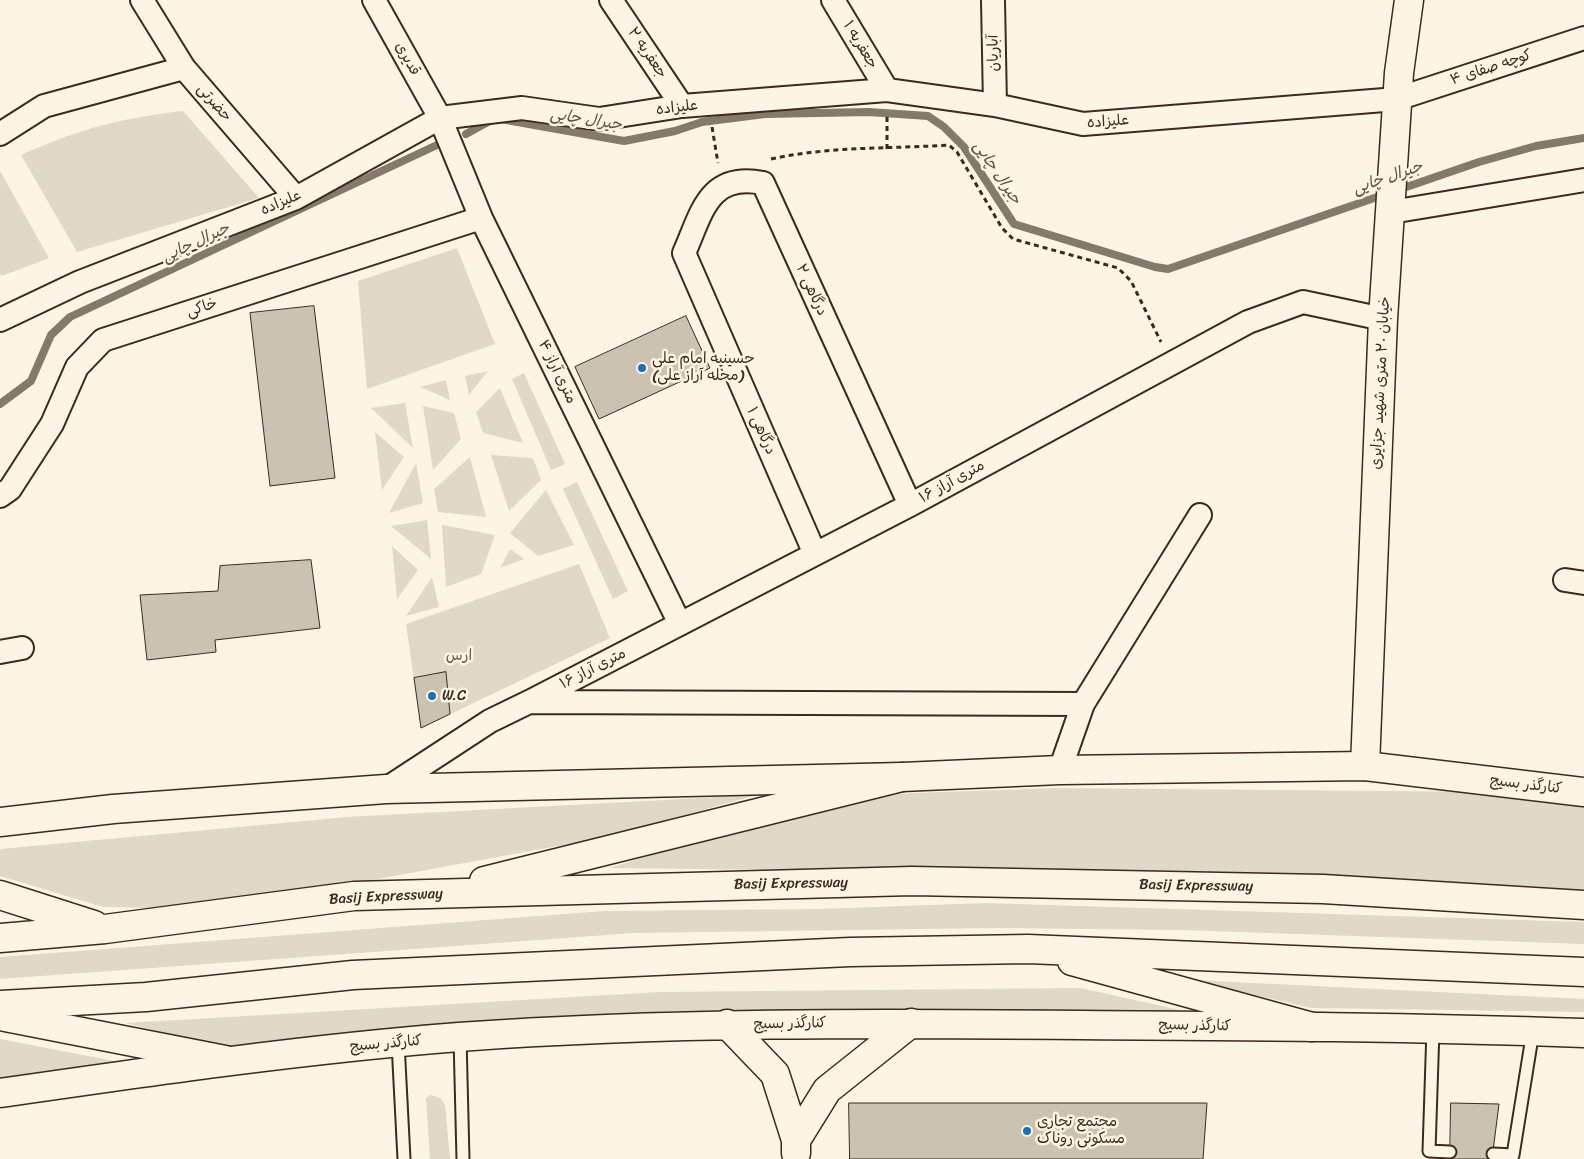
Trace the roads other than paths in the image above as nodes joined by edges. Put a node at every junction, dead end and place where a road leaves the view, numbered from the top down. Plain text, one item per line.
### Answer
1 (142, 0) edge
2 (374, 0) edge
3 (611, 0) edge
4 (834, 0) edge
5 (993, 0) edge
6 (1409, 0) edge
7 (1579, 43) edge
8 (184, 68) junction
9 (1397, 98) junction
10 (887, 100) junction
11 (995, 105) junction
12 (682, 106) junction
13 (440, 118) junction
14 (0, 134) edge
15 (1584, 180) edge
16 (296, 198) junction
17 (1391, 212) junction
18 (481, 218) junction
19 (684, 253) joint
20 (1383, 319) junction
21 (0, 320) edge
22 (0, 496) edge
23 (910, 505) junction
24 (1200, 515) dead end
25 (815, 554) junction
26 (680, 624) junction
27 (529, 702) junction
28 (1082, 704) junction
29 (1365, 766) junction
30 (1060, 770) junction
31 (902, 777) junction
32 (386, 789) junction
33 (1584, 792) edge
34 (0, 822) edge
35 (432, 894) junction
36 (0, 895) edge
37 (1584, 905) edge
38 (105, 929) junction
39 (0, 938) edge
40 (1028, 949) junction
41 (1584, 972) edge
42 (0, 1005) edge
43 (0, 1016) edge
44 (911, 1023) junction
45 (728, 1024) junction
46 (1312, 1027) junction
47 (1432, 1029) junction
48 (1533, 1031) junction
49 (1584, 1033) edge
50 (460, 1037) junction
51 (398, 1043) junction
52 (225, 1060) junction
53 (0, 1093) edge
54 (796, 1150) edge
55 (1450, 1152) dead end
56 (1493, 1154) dead end
57 (404, 1159) edge
58 (463, 1159) edge

1 - 8 street, حضرتی
2 - 13 street, قدیری
3 - 12 street, جعفریه ۲
4 - 10 street, جعفریه ۱
5 - 11 street, آباریان
6 - 9 main road, خیابان ۲۰ متری شهید جزایری
7 - 9 street, کوچه صفای ۴
8 - 14 street
8 - 16 street, حضرتی
9 - 11 street, علیزاده
9 - 17 main road, خیابان ۲۰ متری شهید جزایری
10 - 11 street, علیزاده
10 - 12 street, علیزاده
12 - 13 street, علیزاده
13 - 16 street, علیزاده
13 - 18 street, ۴ متری آراز
15 - 17 street
16 - 21 street, علیزاده
17 - 20 main road, خیابان ۲۰ متری شهید جزایری
18 - 22 street, خاکی
18 - 26 street, ۴ متری آراز
19 - 23 street, درگاهی ۲
19 - 25 street, درگاهی ۱
20 - 23 street, ۱۶ متری آراز
20 - 29 main road, خیابان ۲۰ متری شهید جزایری
23 - 25 street, ۱۶ متری آراز
24 - 28 street
25 - 26 street, ۱۶ متری آراز
26 - 27 street, ۱۶ متری آراز
27 - 28 street
27 - 32 street, ۱۶ متری آراز
28 - 30 street
29 - 30 main road, کنارگذر بسیج
29 - 33 main road, کنارگذر بسیج
30 - 31 main road, کنارگذر بسیج
31 - 32 main road, کنارگذر بسیج
31 - 35 main road
32 - 34 main road, کنارگذر بسیج
35 - 37 main road, Basij Expressway
35 - 38 main road, Basij Expressway
36 - 38 main road
38 - 39 main road, Basij Expressway
40 - 41 main road
40 - 42 main road
40 - 46 main road
43 - 52 main road
44 - 45 main road, کنارگذر بسیج
44 - 46 main road, کنارگذر بسیج
44 - 54 main road
45 - 50 main road, کنارگذر بسیج
45 - 54 main road
46 - 47 main road, کنارگذر بسیج
47 - 48 main road, کنارگذر بسیج
47 - 55 lane
48 - 49 main road, کنارگذر بسیج
48 - 56 lane
50 - 51 main road, کنارگذر بسیج
50 - 58 lane
51 - 52 main road, کنارگذر بسیج
51 - 57 lane
52 - 53 main road, کنارگذر بسیج

